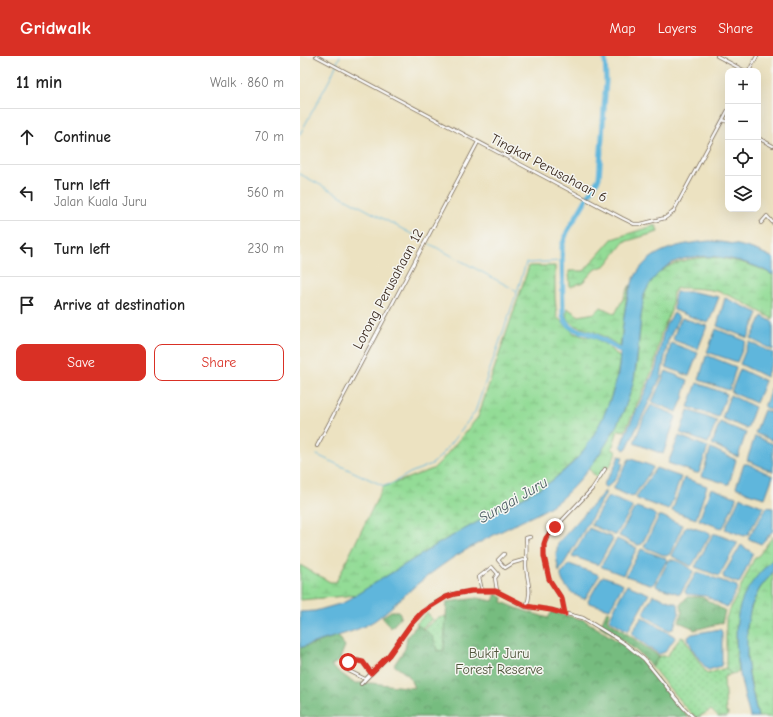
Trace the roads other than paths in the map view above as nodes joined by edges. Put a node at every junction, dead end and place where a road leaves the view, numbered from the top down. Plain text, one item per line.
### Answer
1 (316, 56) edge
2 (717, 56) edge
3 (757, 56) edge
4 (739, 68) edge
5 (751, 68) edge
6 (725, 116) edge
7 (723, 120) joint
8 (761, 140) edge
9 (478, 142) junction
10 (773, 146) edge
11 (761, 223) dead end
12 (773, 223) edge
13 (317, 446) dead end
14 (605, 469) dead end
15 (530, 537) dead end
16 (504, 554) dead end
17 (527, 559) junction
18 (482, 591) junction
19 (497, 591) junction
20 (526, 606) junction
21 (565, 614) junction
22 (371, 673) junction
23 (365, 680) junction
24 (361, 684) dead end
25 (693, 717) edge

1 - 9 street, Tingkat Perusahaan 6
2 - 4 street
3 - 5 street
6 - 7 street, Tingkat Perusahaan 6
7 - 9 street, Tingkat Perusahaan 6
8 - 10 street
9 - 13 street, Lorong Perusahaan 12
11 - 12 street
14 - 21 street
15 - 17 street
16 - 17 street
17 - 20 street
18 - 19 street
18 - 19 street
18 - 22 street
19 - 20 street
20 - 21 street
21 - 25 street
22 - 23 street
22 - 23 street
23 - 24 street

